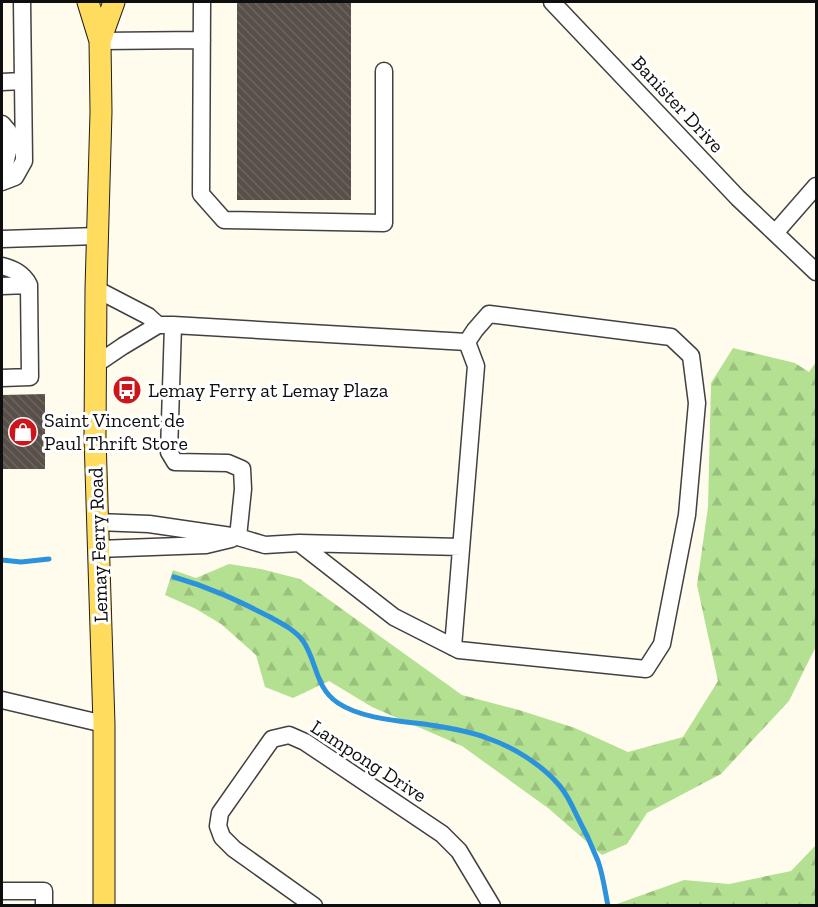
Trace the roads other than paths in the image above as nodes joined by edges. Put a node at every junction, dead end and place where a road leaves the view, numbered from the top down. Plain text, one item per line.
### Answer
1 (21, 2) edge
2 (88, 2) edge
3 (114, 2) edge
4 (202, 2) edge
5 (552, 2) edge
6 (202, 40) junction
7 (100, 41) junction
8 (384, 71) dead end
9 (23, 81) junction
10 (2, 82) edge
11 (2, 124) edge
12 (2, 177) edge
13 (2, 182) edge
14 (816, 186) edge
15 (775, 233) junction
16 (98, 236) junction
17 (2, 238) edge
18 (2, 266) edge
19 (816, 272) edge
20 (29, 285) junction
21 (2, 286) edge
22 (96, 289) junction
23 (166, 325) junction
24 (467, 342) junction
25 (95, 365) junction
26 (2, 378) edge
27 (97, 522) junction
28 (238, 537) junction
29 (299, 543) junction
30 (461, 547) junction
31 (98, 549) junction
32 (453, 647) junction
33 (2, 699) edge
34 (104, 724) junction
35 (2, 891) edge
36 (44, 906) edge
37 (104, 906) edge
38 (314, 906) edge
39 (492, 906) edge

1 - 9 street
2 - 7 main road, Lemay Ferry Road
3 - 7 main road, Lemay Ferry Road
4 - 6 street
5 - 15 street, Banister Drive
6 - 7 street
6 - 8 street
7 - 16 main road, Lemay Ferry Road
9 - 10 street
9 - 13 street
11 - 12 street
14 - 15 street
15 - 19 street, Banister Drive
16 - 17 street
16 - 22 main road, Lemay Ferry Road
18 - 20 street
20 - 21 street
20 - 26 street
22 - 23 street
22 - 25 main road, Lemay Ferry Road
23 - 24 street
23 - 25 street
23 - 28 street
24 - 30 street
24 - 32 street
25 - 27 main road, Lemay Ferry Road
27 - 28 street
27 - 31 main road, Lemay Ferry Road
28 - 29 street
28 - 31 street
29 - 30 street
29 - 32 street
30 - 32 street
31 - 34 main road, Lemay Ferry Road
33 - 34 street
34 - 37 main road, Lemay Ferry Road
35 - 36 street
38 - 39 street, Lampong Drive

